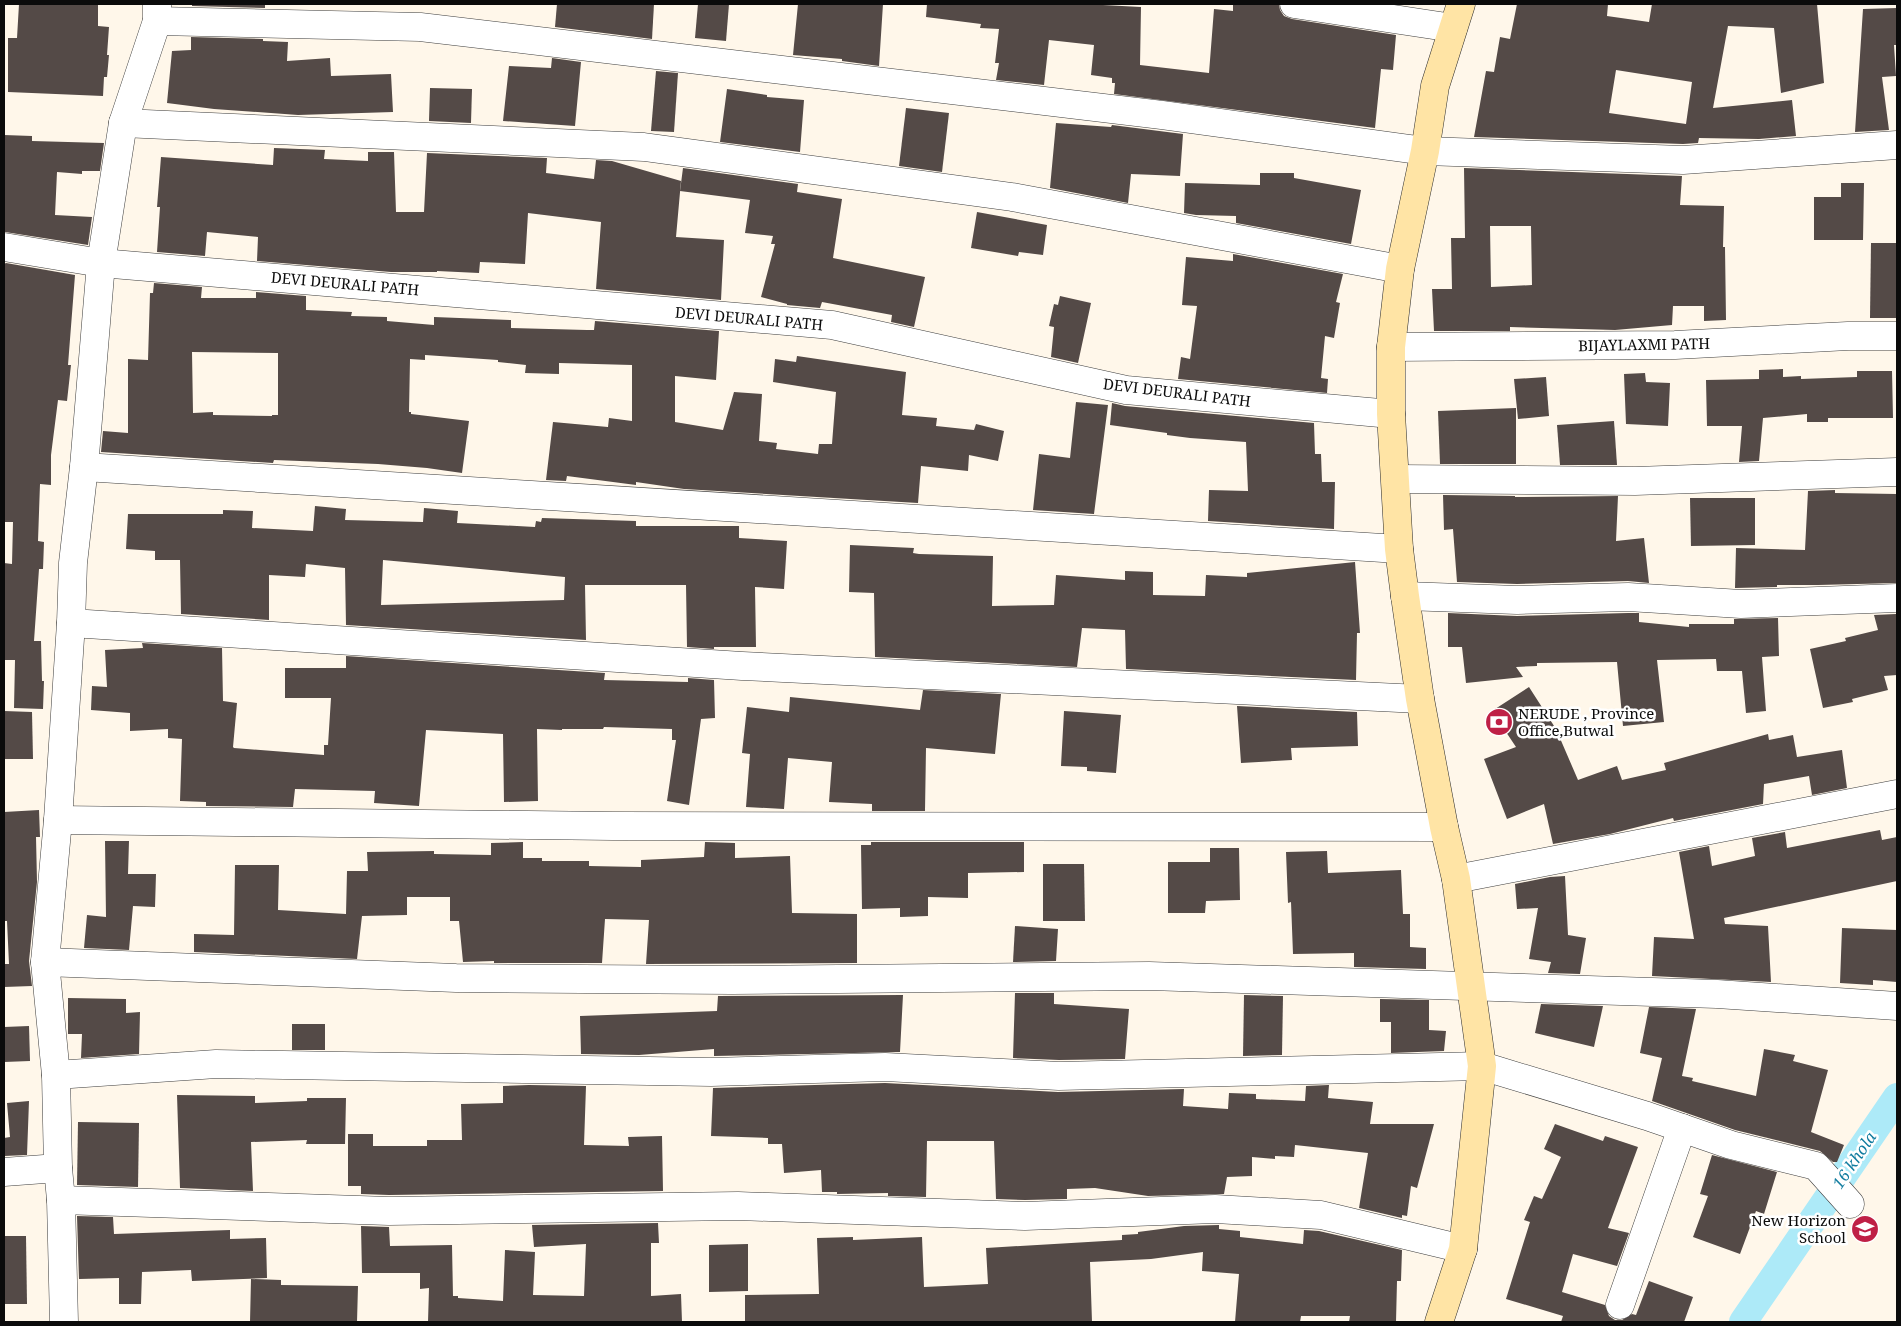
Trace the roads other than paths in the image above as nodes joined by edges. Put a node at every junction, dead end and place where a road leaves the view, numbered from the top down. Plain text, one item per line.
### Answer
1 (1294, 4) edge
2 (157, 13) edge
3 (1457, 16) edge
4 (123, 123) junction
5 (1897, 145) edge
6 (1425, 151) junction
7 (4, 247) edge
8 (101, 263) junction
9 (1400, 269) junction
10 (1897, 336) edge
11 (1391, 347) junction
12 (1391, 414) junction
13 (84, 467) junction
14 (1897, 472) edge
15 (1396, 479) junction
16 (1400, 549) junction
17 (1405, 596) junction
18 (1897, 598) edge
19 (71, 623) junction
20 (1420, 699) junction
21 (1897, 794) edge
22 (58, 820) junction
23 (1444, 827) junction
24 (1456, 879) junction
25 (45, 962) junction
26 (1470, 986) junction
27 (1897, 1006) edge
28 (1482, 1066) junction
29 (56, 1075) junction
30 (1682, 1128) junction
31 (58, 1168) junction
32 (4, 1172) edge
33 (61, 1200) junction
34 (1850, 1204) dead end
35 (1463, 1250) junction
36 (1620, 1305) dead end
37 (64, 1322) edge
38 (1439, 1322) edge

1 - 3 street
2 - 4 street
2 - 6 street
3 - 6 street
4 - 8 street
4 - 9 street
5 - 6 street
6 - 9 street
7 - 8 street, DEVI DEURALI PATH
8 - 12 street, DEVI DEURALI PATH
8 - 13 street
9 - 11 street
10 - 11 street, BIJAYLAXMI PATH
11 - 12 street
12 - 15 street
13 - 16 street
13 - 19 street
14 - 15 street
15 - 16 street
16 - 17 street
17 - 18 street
17 - 20 street
19 - 20 street
19 - 22 street
20 - 23 street
21 - 24 street
22 - 23 street
22 - 25 street
23 - 24 street
24 - 26 street
25 - 26 street
25 - 29 street
26 - 27 street
26 - 28 street
28 - 29 street
28 - 30 street
28 - 35 street
29 - 31 street
30 - 34 street
30 - 36 street
31 - 32 street
31 - 33 street
33 - 35 street
33 - 37 street
35 - 38 street

